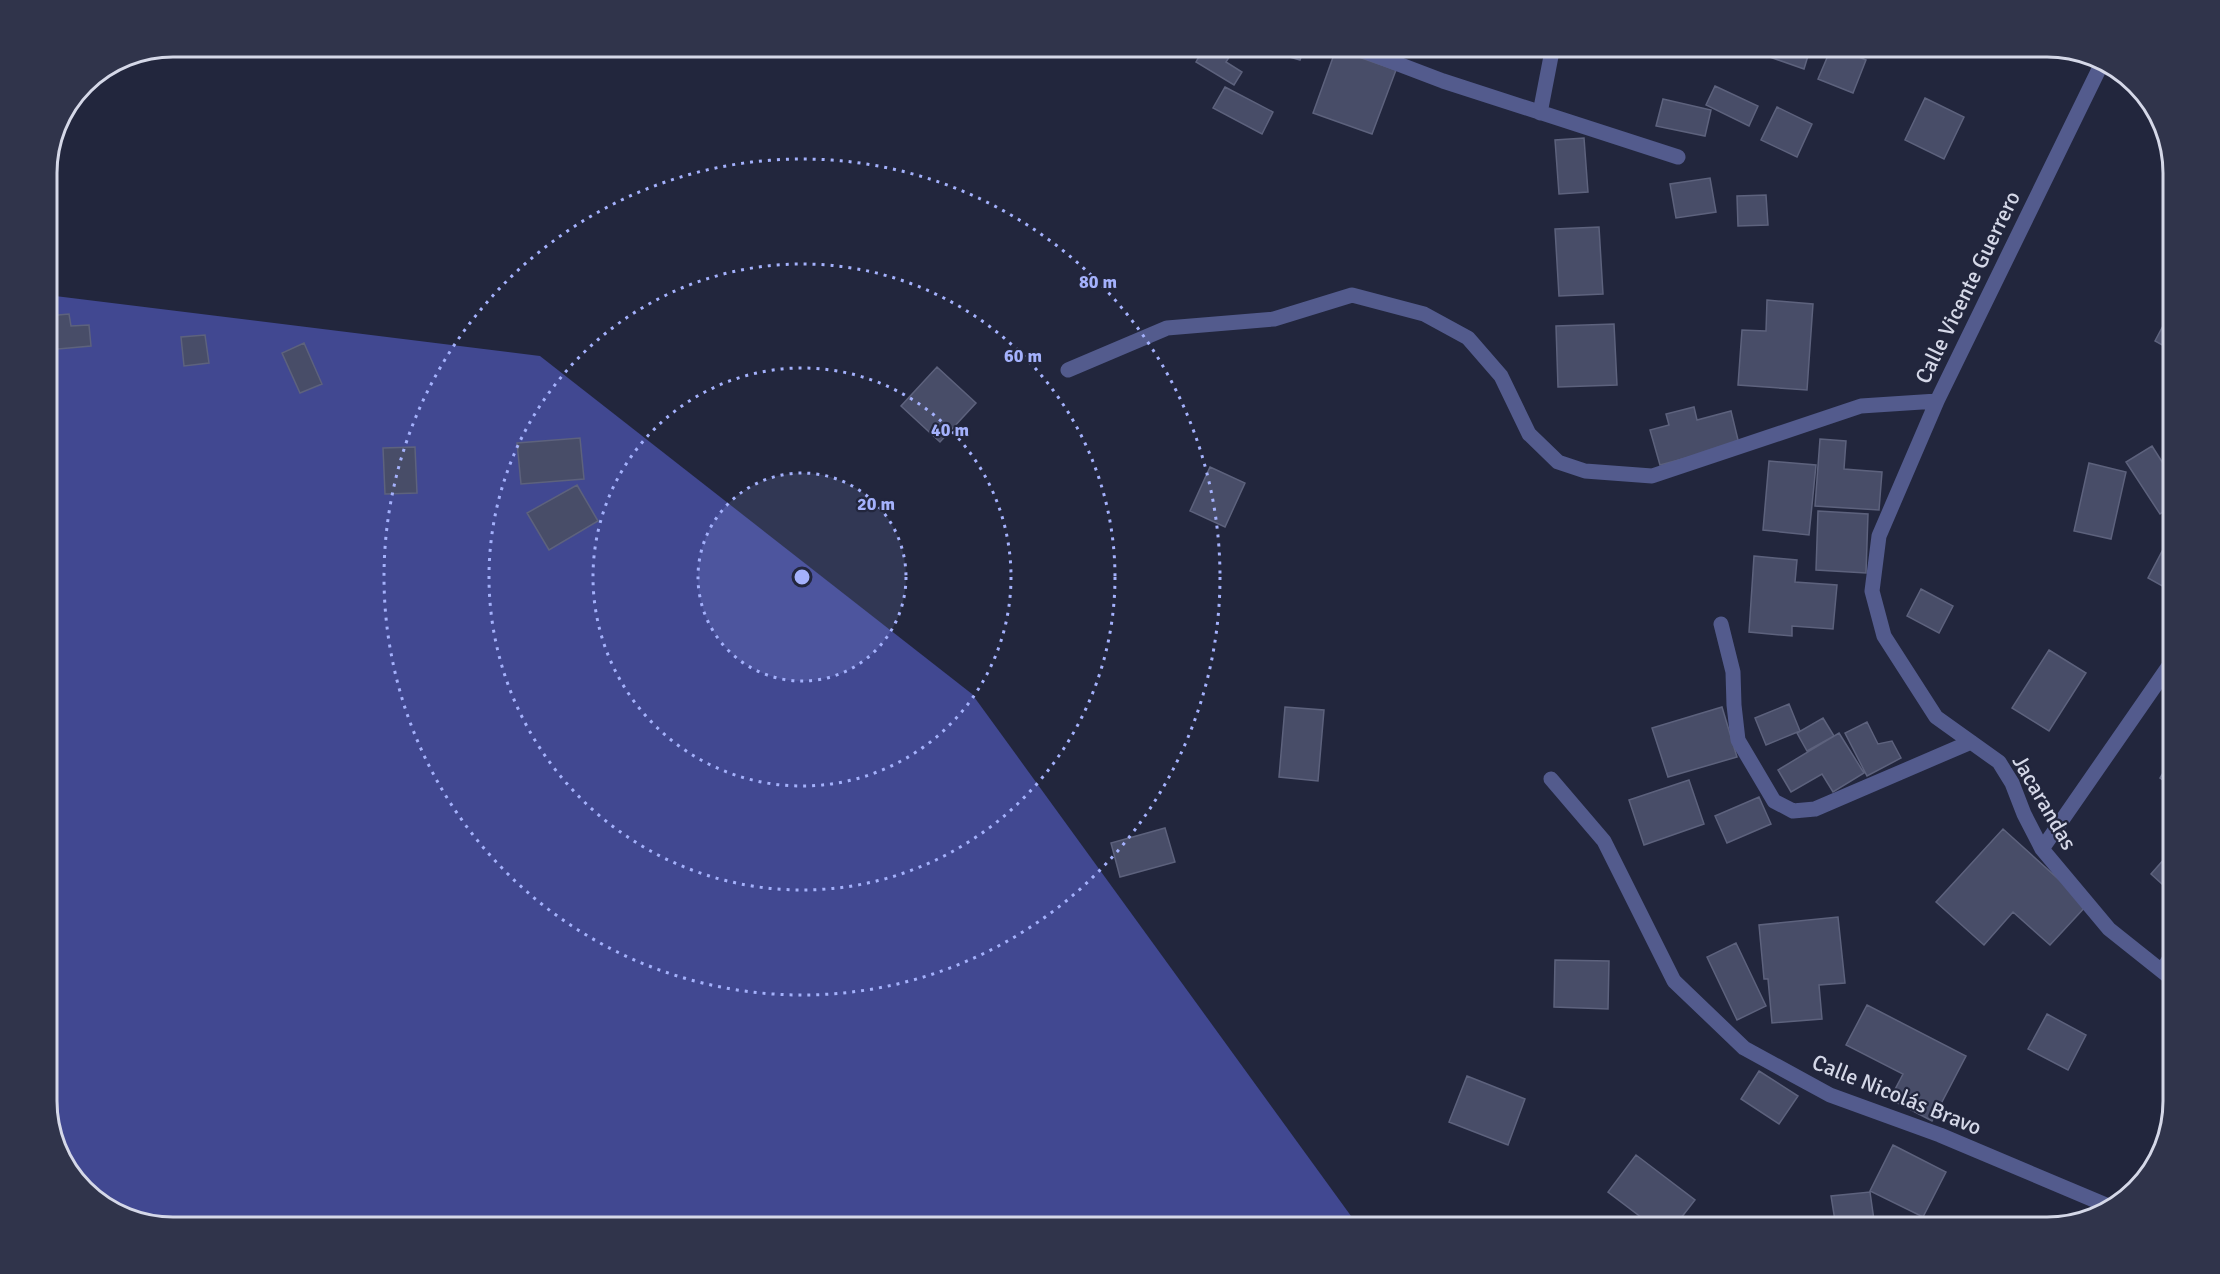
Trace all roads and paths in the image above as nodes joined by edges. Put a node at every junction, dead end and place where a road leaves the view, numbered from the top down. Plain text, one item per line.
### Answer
1 (1380, 57) edge
2 (1550, 57) edge
3 (2099, 70) edge
4 (1540, 113) junction
5 (1678, 157) dead end
6 (1068, 370) dead end
7 (1937, 401) junction
8 (1879, 536) joint
9 (1721, 624) dead end
10 (2163, 687) edge
11 (1971, 742) junction
12 (1551, 779) dead end
13 (2042, 849) junction
14 (2163, 971) edge
15 (2101, 1203) edge

1 - 4 street
2 - 4 street
3 - 7 street, Calle Vicente Guerrero
4 - 5 street
6 - 7 street
7 - 8 street, Calle Vicente Guerrero
8 - 11 street, Jacarandas
9 - 11 street
10 - 13 street
11 - 13 street, Jacarandas
12 - 15 street, Calle Nicolás Bravo
13 - 14 street, Jacarandas

